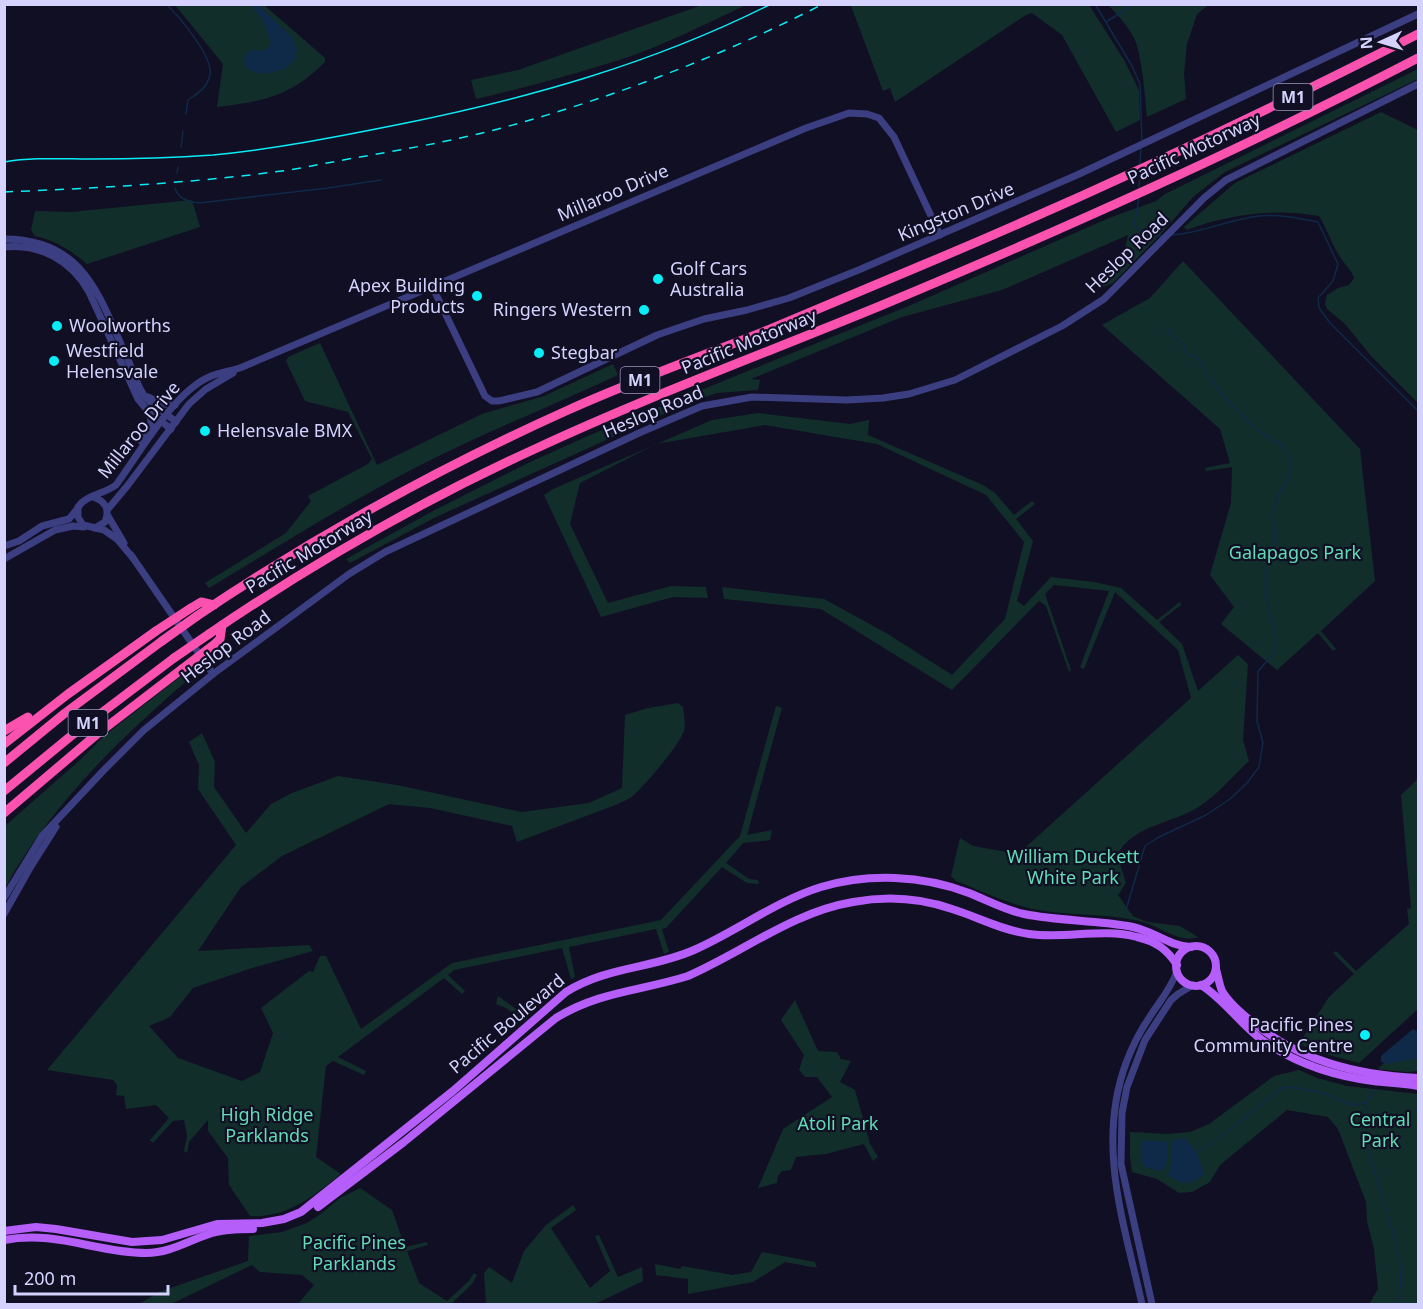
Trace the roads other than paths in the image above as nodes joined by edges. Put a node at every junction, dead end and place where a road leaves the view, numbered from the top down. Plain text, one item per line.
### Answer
1 (1419, 14) edge
2 (1419, 34) edge
3 (1419, 58) edge
4 (1419, 84) edge
5 (940, 235) junction
6 (4, 239) edge
7 (4, 247) edge
8 (432, 286) junction
9 (125, 353) junction
10 (240, 368) junction
11 (126, 373) junction
12 (144, 394) junction
13 (175, 405) junction
14 (147, 410) junction
15 (167, 414) junction
16 (162, 421) junction
17 (176, 422) junction
18 (171, 429) junction
19 (133, 463) junction
20 (93, 497) junction
21 (78, 507) junction
22 (108, 512) junction
23 (87, 527) junction
24 (95, 528) junction
25 (4, 546) edge
26 (133, 558) junction
27 (4, 559) edge
28 (214, 605) junction
29 (222, 625) junction
30 (213, 674) junction
31 (38, 716) junction
32 (4, 731) edge
33 (4, 744) edge
34 (4, 763) edge
35 (4, 791) edge
36 (65, 812) junction
37 (4, 813) edge
38 (4, 898) edge
39 (4, 914) edge
40 (1191, 947) junction
41 (1177, 968) junction
42 (1216, 969) junction
43 (1197, 985) junction
44 (1419, 1078) edge
45 (1419, 1086) edge
46 (4, 1231) edge
47 (4, 1239) edge
48 (1142, 1305) edge
49 (1152, 1305) edge

1 - 5 street, Kingston Drive
2 - 28 highway, Pacific Motorway / M1
3 - 29 highway, Pacific Motorway / M1
4 - 30 street, Heslop Road
5 - 8 street, Kingston Drive
5 - 8 street, Millaroo Drive
6 - 9 street
7 - 11 street
8 - 10 street, Millaroo Drive
9 - 11 street
9 - 12 street
10 - 13 street, Millaroo Drive
10 - 17 street, Millaroo Drive
11 - 14 street
12 - 13 street
12 - 15 street
13 - 15 street, Millaroo Drive
14 - 16 street
14 - 19 street
15 - 16 street, Millaroo Drive
15 - 17 street
16 - 18 street
16 - 19 street, Millaroo Drive
17 - 18 street, Millaroo Drive
18 - 22 street, Millaroo Drive
19 - 20 street, Millaroo Drive
20 - 21 street
20 - 22 street
21 - 23 street
21 - 25 street
22 - 24 street
22 - 26 street
23 - 24 street
23 - 27 street
24 - 26 street
26 - 30 street
28 - 31 highway, bridge
28 - 34 highway, Pacific Motorway / M1, bridge
29 - 35 highway, Pacific Motorway / M1, bridge
29 - 37 highway, bridge
30 - 36 street, Heslop Road
31 - 32 highway
31 - 33 highway
36 - 38 street, Heslop Road
36 - 39 street, Heslop Road
40 - 41 main road
40 - 42 main road
40 - 46 main road, Pacific Boulevard
41 - 43 main road
41 - 47 main road
41 - 48 street
42 - 43 main road
42 - 44 main road
43 - 45 main road
43 - 49 street

